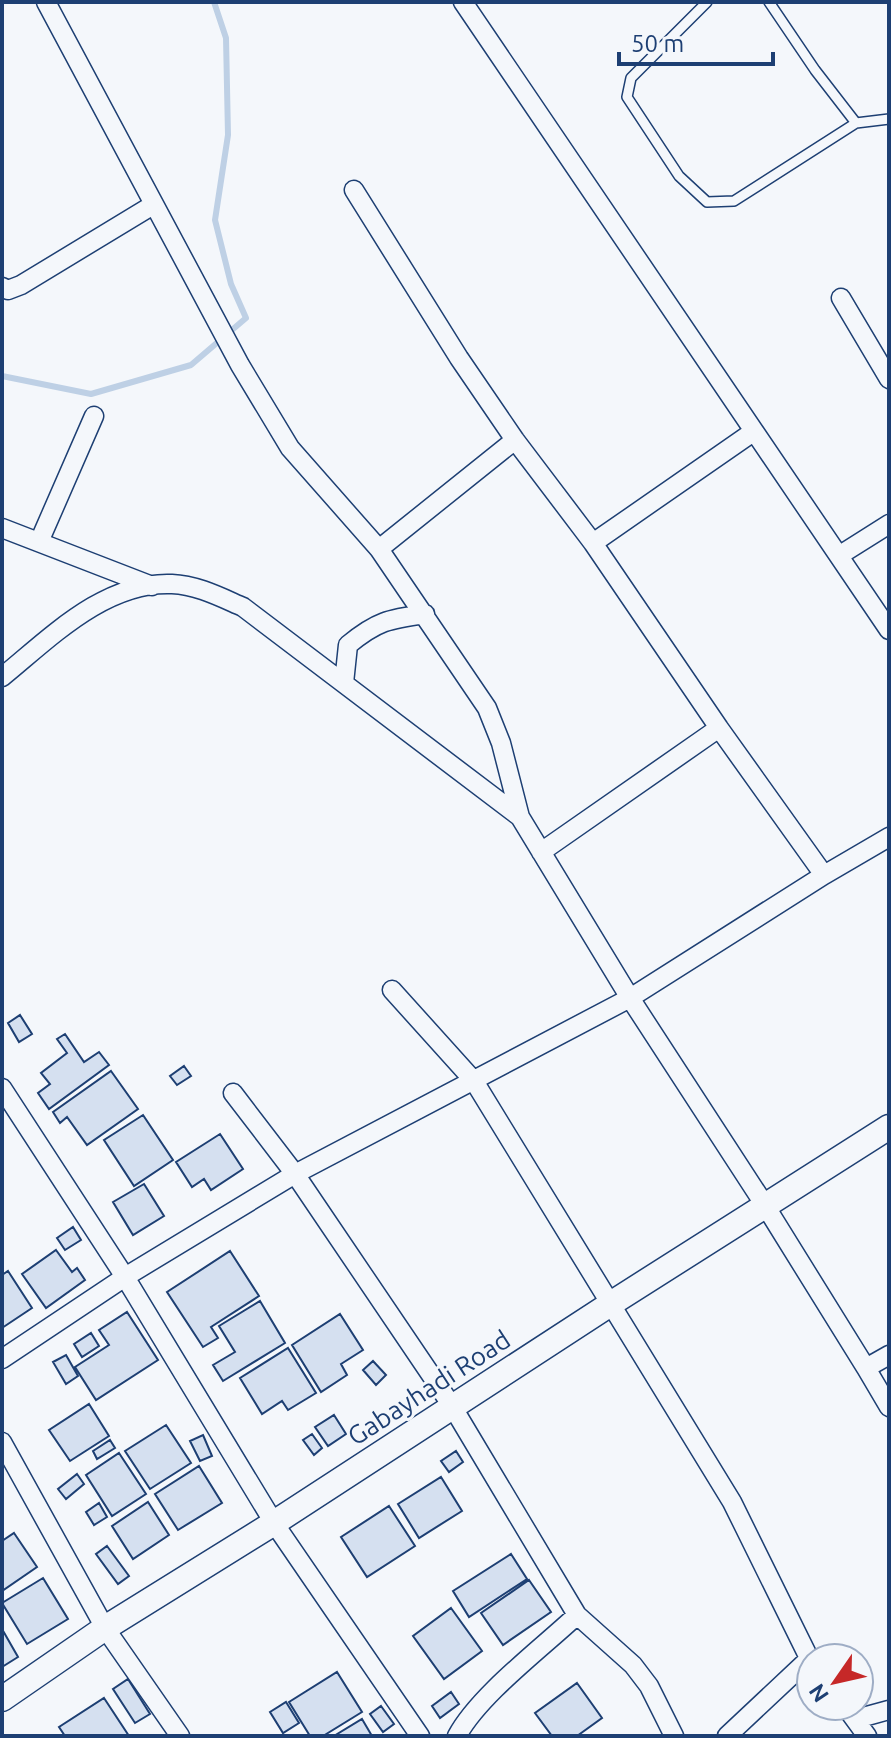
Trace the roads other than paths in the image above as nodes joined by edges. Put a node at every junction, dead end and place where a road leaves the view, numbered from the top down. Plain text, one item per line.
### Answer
1 (46, 2) edge
2 (463, 2) edge
3 (707, 2) edge
4 (769, 2) edge
5 (889, 119) edge
6 (856, 123) junction
7 (354, 190) dead end
8 (153, 205) junction
9 (2, 287) edge
10 (841, 298) dead end
11 (889, 379) edge
12 (94, 416) dead end
13 (753, 432) junction
14 (515, 440) junction
15 (889, 524) edge
16 (2, 528) edge
17 (39, 542) junction
18 (593, 543) junction
19 (379, 549) junction
20 (840, 555) junction
21 (152, 586) junction
22 (425, 614) junction
23 (889, 630) edge
24 (2, 677) edge
25 (344, 683) junction
26 (719, 728) junction
27 (520, 817) junction
28 (889, 837) edge
29 (541, 852) junction
30 (824, 875) junction
31 (392, 990) dead end
32 (630, 998) junction
33 (474, 1081) junction
34 (2, 1088) edge
35 (233, 1093) dead end
36 (889, 1127) edge
37 (295, 1174) junction
38 (766, 1207) junction
39 (125, 1277) junction
40 (612, 1303) junction
41 (889, 1355) edge
42 (2, 1359) edge
43 (866, 1368) junction
44 (452, 1406) junction
45 (889, 1407) edge
46 (2, 1442) edge
47 (274, 1523) junction
48 (577, 1615) junction
49 (105, 1628) junction
50 (801, 1642) edge
51 (795, 1675) edge
52 (2, 1699) edge
53 (180, 1736) edge
54 (420, 1736) edge
55 (457, 1736) edge
56 (674, 1736) edge
57 (727, 1736) edge

1 - 8 street
2 - 13 street
3 - 6 lane
4 - 6 lane
5 - 6 lane
7 - 14 street
8 - 9 street
8 - 19 street
10 - 11 street
12 - 17 street
13 - 18 street
13 - 20 street
14 - 18 street
14 - 19 street
15 - 20 street
16 - 17 street
17 - 21 street
18 - 26 street
19 - 22 street
20 - 23 street
21 - 24 street
21 - 25 street
22 - 25 street
22 - 27 street
25 - 27 street
26 - 29 street
26 - 30 street
27 - 29 street
28 - 30 street
29 - 32 street
30 - 32 street
31 - 33 street
32 - 33 street
32 - 38 street
33 - 37 street
33 - 40 street
34 - 39 street
35 - 37 street
36 - 38 street, Gabayhadi Road
37 - 39 street
37 - 44 street
38 - 40 street, Gabayhadi Road
38 - 43 street
39 - 42 street
39 - 47 street
40 - 44 street, Gabayhadi Road
40 - 50 street
41 - 43 street
43 - 45 street
44 - 47 street, Gabayhadi Road
44 - 48 street
46 - 49 street
47 - 49 street, Gabayhadi Road
47 - 54 street
48 - 55 street
48 - 56 street
49 - 52 street, Gabayhadi Road
49 - 53 street
51 - 57 street

